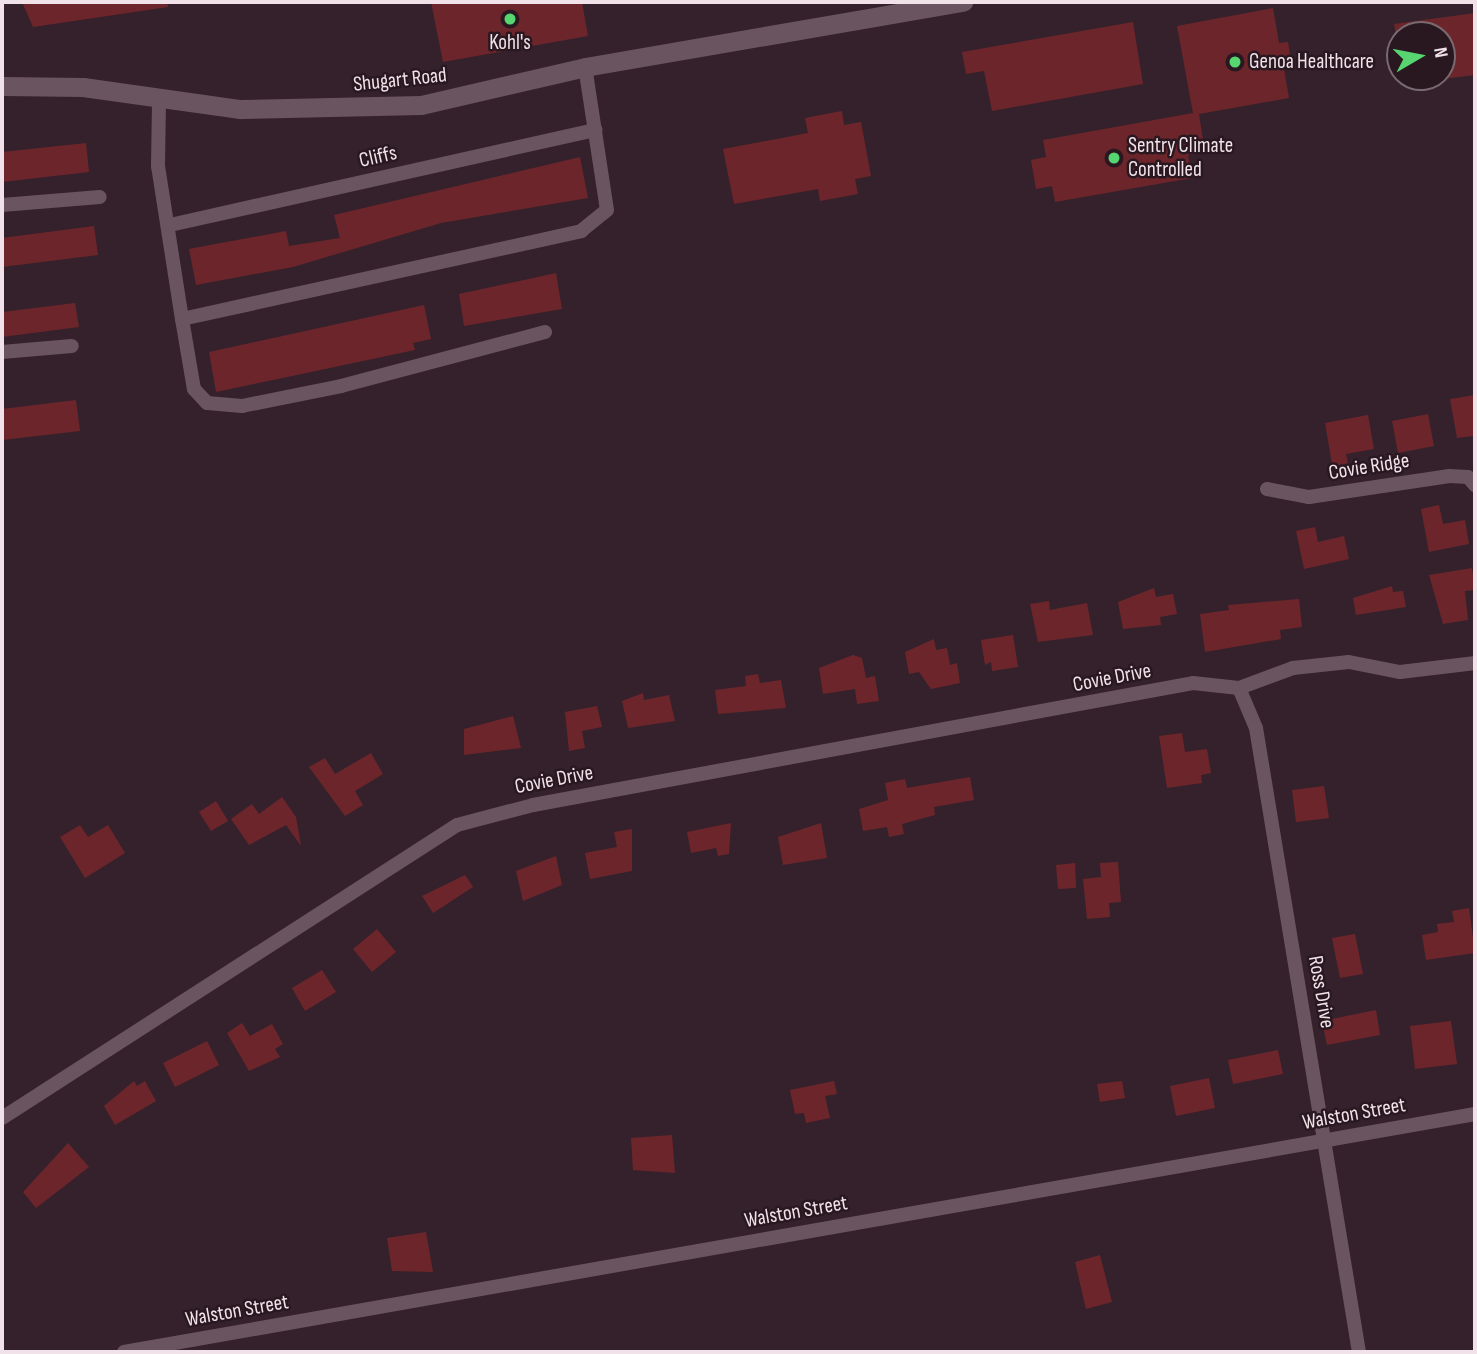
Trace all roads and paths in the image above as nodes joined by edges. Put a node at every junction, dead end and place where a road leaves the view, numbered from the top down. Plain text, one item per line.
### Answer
1 (963, 2) edge
2 (585, 67) junction
3 (2, 86) edge
4 (159, 102) junction
5 (596, 130) junction
6 (100, 197) dead end
7 (2, 205) edge
8 (170, 225) junction
9 (182, 319) junction
10 (545, 332) dead end
11 (72, 346) dead end
12 (2, 352) edge
13 (1475, 485) edge
14 (1267, 489) dead end
15 (1475, 663) edge
16 (1239, 688) junction
17 (1475, 1114) edge
18 (2, 1118) edge
19 (1326, 1140) junction
20 (124, 1352) edge
21 (1359, 1352) edge

1 - 2 street, Shugart Road
2 - 4 street, Shugart Road
2 - 5 street
3 - 4 street, Shugart Road
4 - 8 street
5 - 8 street, Cliffs
5 - 9 street
6 - 7 street
8 - 9 street
9 - 10 street
11 - 12 street
13 - 14 street, Covie Ridge
15 - 16 street
16 - 18 street, Covie Drive
16 - 19 street, Ross Drive
17 - 19 street, Walston Street
19 - 20 street, Walston Street
19 - 21 street, Ross Drive

